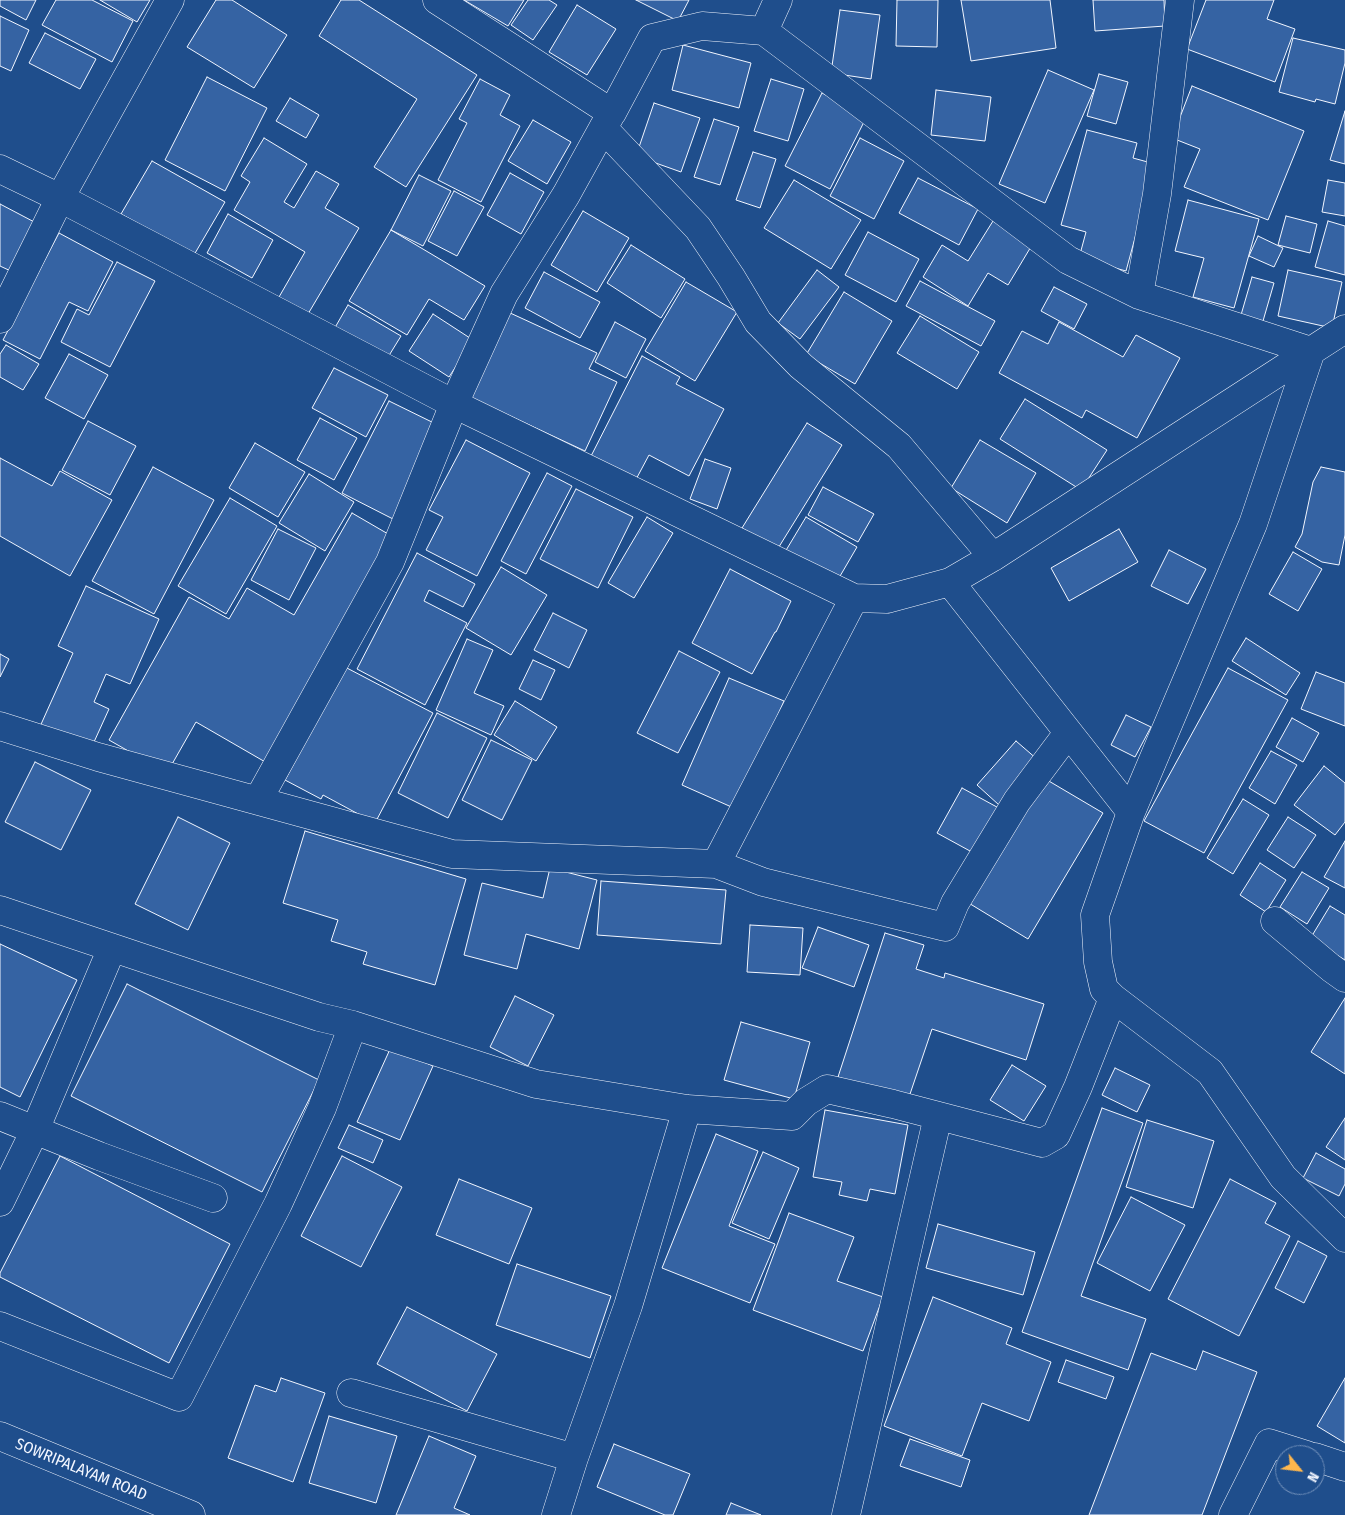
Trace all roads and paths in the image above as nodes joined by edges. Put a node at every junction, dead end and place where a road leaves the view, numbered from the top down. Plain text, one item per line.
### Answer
1 (170, 0) edge
2 (437, 0) edge
3 (778, 0) edge
4 (1180, 0) edge
5 (764, 31) junction
6 (607, 121) junction
7 (0, 169) edge
8 (60, 198) junction
9 (1139, 295) junction
10 (0, 319) edge
11 (1345, 329) edge
12 (1311, 351) junction
13 (454, 404) junction
14 (993, 557) junction
15 (950, 582) junction
16 (854, 598) junction
17 (0, 726) edge
18 (1068, 733) junction
19 (258, 800) junction
20 (1131, 812) junction
21 (716, 864) junction
22 (0, 910) edge
23 (1275, 921) dead end
24 (112, 948) junction
25 (1345, 978) edge
26 (1112, 998) junction
27 (353, 1025) junction
28 (687, 1109) junction
29 (0, 1116) edge
30 (938, 1116) junction
31 (35, 1130) junction
32 (213, 1198) dead end
33 (0, 1202) edge
34 (1345, 1238) edge
35 (0, 1326) edge
36 (351, 1393) dead end
37 (0, 1436) edge
38 (1275, 1445) edge
39 (574, 1458) junction
40 (1325, 1460) edge
41 (1345, 1466) edge
42 (191, 1515) edge
43 (556, 1515) edge
44 (846, 1515) edge
45 (1233, 1515) edge

1 - 8 street
2 - 6 street
3 - 5 street
4 - 9 street
5 - 6 street
5 - 9 street
6 - 13 street
6 - 14 street
7 - 8 street
8 - 10 street
8 - 13 street
9 - 12 street
11 - 12 street
12 - 14 street
12 - 20 street
13 - 16 street
13 - 19 street
14 - 15 street
15 - 16 street
15 - 18 street
16 - 21 street
17 - 19 street
18 - 20 street
18 - 21 street
19 - 21 street
20 - 26 street
22 - 24 street
23 - 25 street
24 - 27 street
24 - 31 street
26 - 30 street
26 - 34 street
27 - 28 street
27 - 35 street
28 - 30 street
28 - 39 street
29 - 31 street
30 - 44 street
31 - 32 street
31 - 33 street
36 - 39 street
37 - 42 street, SOWRIPALAYAM ROAD
38 - 45 street
39 - 43 street
40 - 41 street

